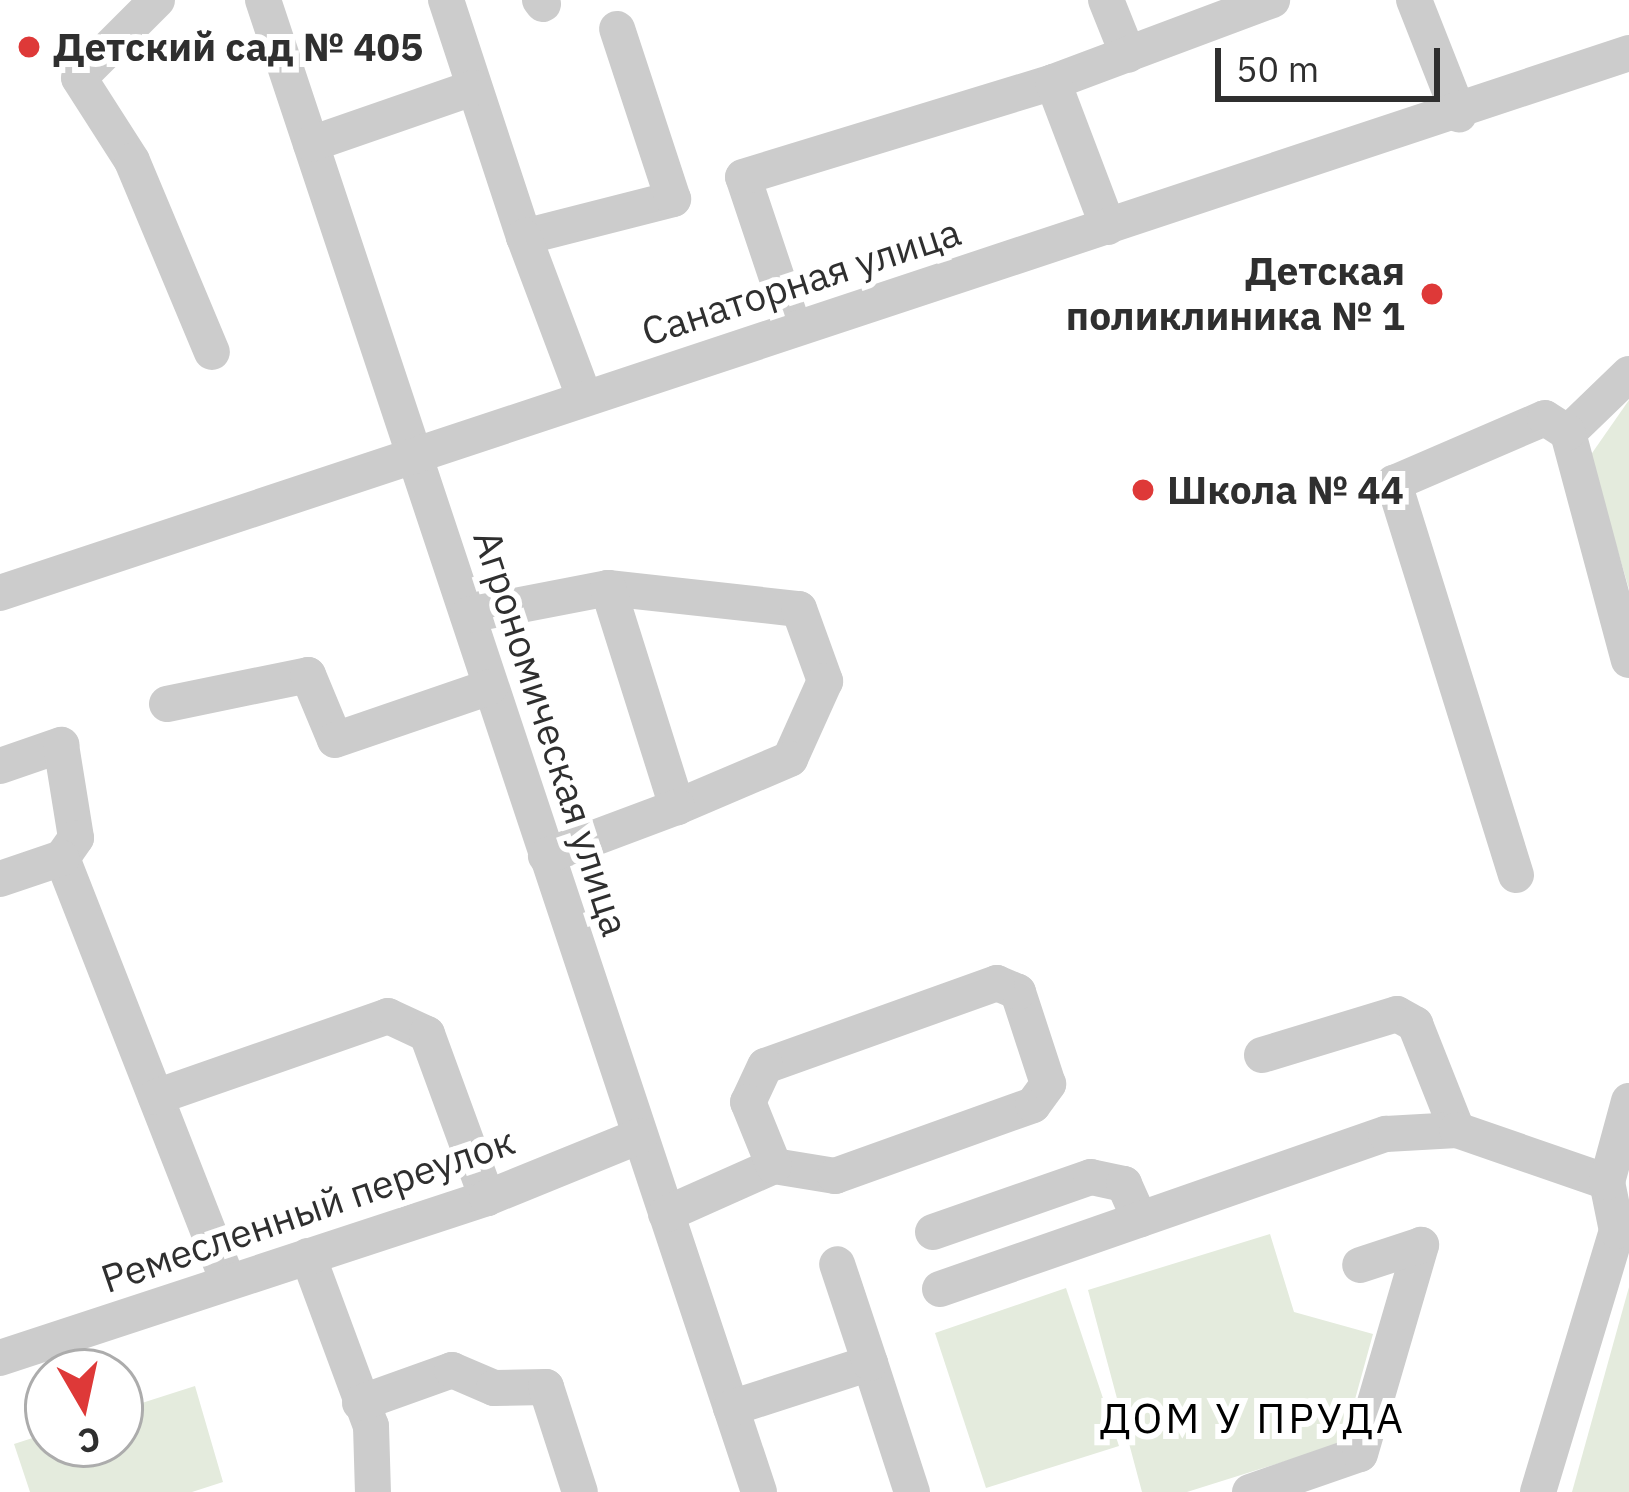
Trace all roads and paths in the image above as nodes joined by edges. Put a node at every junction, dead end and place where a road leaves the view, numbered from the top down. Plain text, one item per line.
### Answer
1 (157, 0) edge
2 (263, 0) edge
3 (446, 0) edge
4 (1106, 0) edge
5 (1272, 0) edge
6 (1414, 0) edge
7 (616, 29) dead end
8 (1128, 55) junction
9 (1626, 65) edge
10 (1053, 82) junction
11 (473, 88) junction
12 (1460, 114) junction
13 (311, 144) junction
14 (1108, 227) junction
15 (524, 237) junction
16 (794, 329) junction
17 (212, 352) dead end
18 (1629, 374) edge
19 (584, 397) junction
20 (1568, 434) junction
21 (414, 460) junction
22 (608, 588) junction
23 (0, 593) edge
24 (468, 615) junction
25 (1629, 660) edge
26 (490, 687) junction
27 (167, 704) dead end
28 (0, 766) edge
29 (677, 807) junction
30 (546, 856) junction
31 (62, 858) junction
32 (1516, 875) dead end
33 (0, 879) edge
34 (1262, 1055) dead end
35 (156, 1097) junction
36 (1629, 1101) edge
37 (1457, 1130) junction
38 (640, 1136) junction
39 (774, 1166) junction
40 (1606, 1182) junction
41 (488, 1198) junction
42 (666, 1214) junction
43 (1140, 1220) junction
44 (933, 1232) dead end
45 (308, 1256) junction
46 (837, 1264) dead end
47 (1360, 1265) dead end
48 (228, 1282) junction
49 (940, 1289) dead end
50 (0, 1358) edge
51 (870, 1363) junction
52 (360, 1402) junction
53 (731, 1408) junction
54 (373, 1492) edge
55 (580, 1492) edge
56 (759, 1492) edge
57 (912, 1492) edge
58 (1250, 1492) edge
59 (1538, 1492) edge

1 - 17 street
2 - 13 street, Агрономическая улица
3 - 11 street
4 - 8 street
5 - 8 street
6 - 12 street
7 - 15 street
8 - 10 street
9 - 12 street, Санаторная улица
10 - 14 street
10 - 16 street
11 - 13 street
11 - 15 street
12 - 14 street, Санаторная улица
13 - 21 street, Агрономическая улица
14 - 16 street, Санаторная улица
15 - 19 street
16 - 19 street, Санаторная улица
18 - 20 street
19 - 21 street, Санаторная улица
20 - 25 street
20 - 32 street
21 - 23 street, Санаторная улица
21 - 24 street, Агрономическая улица
22 - 24 street
22 - 29 street
22 - 29 street
24 - 26 street, Агрономическая улица
26 - 27 street
26 - 30 street, Агрономическая улица
28 - 31 street
29 - 30 street
30 - 38 street, Агрономическая улица
31 - 33 street
31 - 35 street
34 - 37 street
35 - 41 street
35 - 48 street
36 - 40 street
37 - 40 street
37 - 43 street
38 - 41 street, Ремесленный переулок
38 - 42 street, Агрономическая улица
39 - 39 street
39 - 42 street
40 - 59 street
41 - 45 street, Ремесленный переулок
42 - 53 street, Агрономическая улица
43 - 44 street
43 - 49 street
45 - 48 street, Ремесленный переулок
45 - 52 street
46 - 51 street
47 - 58 street
48 - 50 street, Ремесленный переулок
51 - 53 street
51 - 57 street
52 - 54 street
52 - 55 street
53 - 56 street, Агрономическая улица

